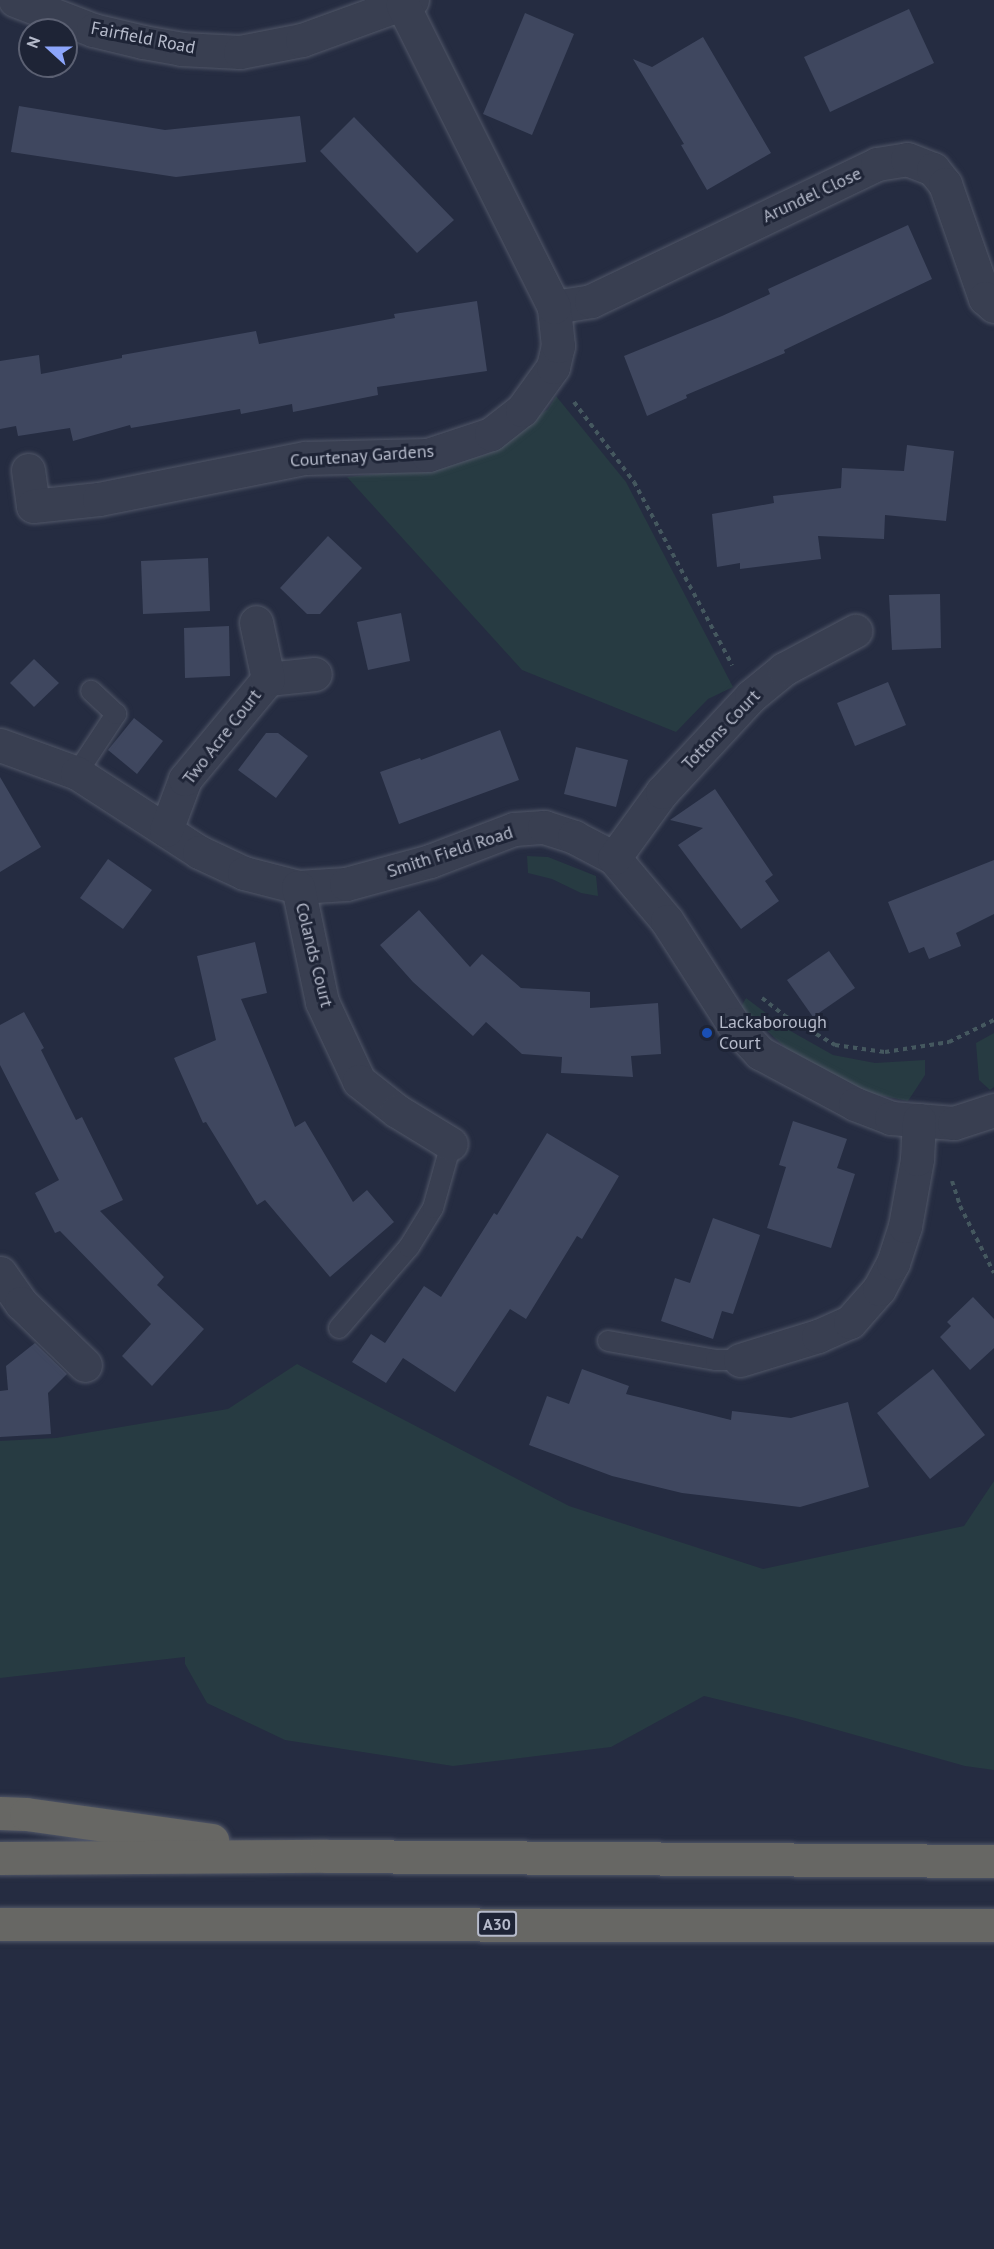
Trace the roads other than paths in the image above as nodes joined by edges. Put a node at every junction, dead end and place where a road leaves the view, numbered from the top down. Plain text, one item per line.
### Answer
1 (15, 0) edge
2 (407, 3) edge
3 (994, 306) edge
4 (554, 308) junction
5 (28, 470) dead end
6 (256, 622) dead end
7 (855, 631) dead end
8 (315, 674) dead end
9 (268, 679) junction
10 (91, 691) dead end
11 (0, 745) edge
12 (77, 773) junction
13 (166, 830) junction
14 (614, 858) junction
15 (298, 887) junction
16 (994, 1110) edge
17 (930, 1122) junction
18 (452, 1144) joint
19 (0, 1273) edge
20 (339, 1328) dead end
21 (608, 1341) dead end
22 (740, 1360) joint
23 (85, 1365) dead end
24 (0, 1813) edge
25 (326, 1856) junction
26 (0, 1858) edge
27 (994, 1861) edge
28 (0, 1924) edge
29 (994, 1925) edge

1 - 2 street, Fairfield Road
2 - 4 street, Courtenay Gardens
3 - 4 street, Arundel Close
4 - 5 street, Courtenay Gardens
6 - 9 street, Two Acre Court
7 - 14 street, Tottons Court
8 - 9 street, Two Acre Court
9 - 13 street, Two Acre Court
10 - 12 lane
11 - 12 street, Smith Field Road
12 - 13 street, Smith Field Road
13 - 15 street, Smith Field Road
14 - 15 street, Smith Field Road
14 - 17 street, Smith Field Road
15 - 18 street, Colands Court
16 - 17 street, Smith Field Road
17 - 22 street
18 - 20 lane, Colands Court
19 - 23 street
21 - 22 lane
24 - 25 highway
25 - 26 highway
25 - 27 highway
28 - 29 highway, A30

